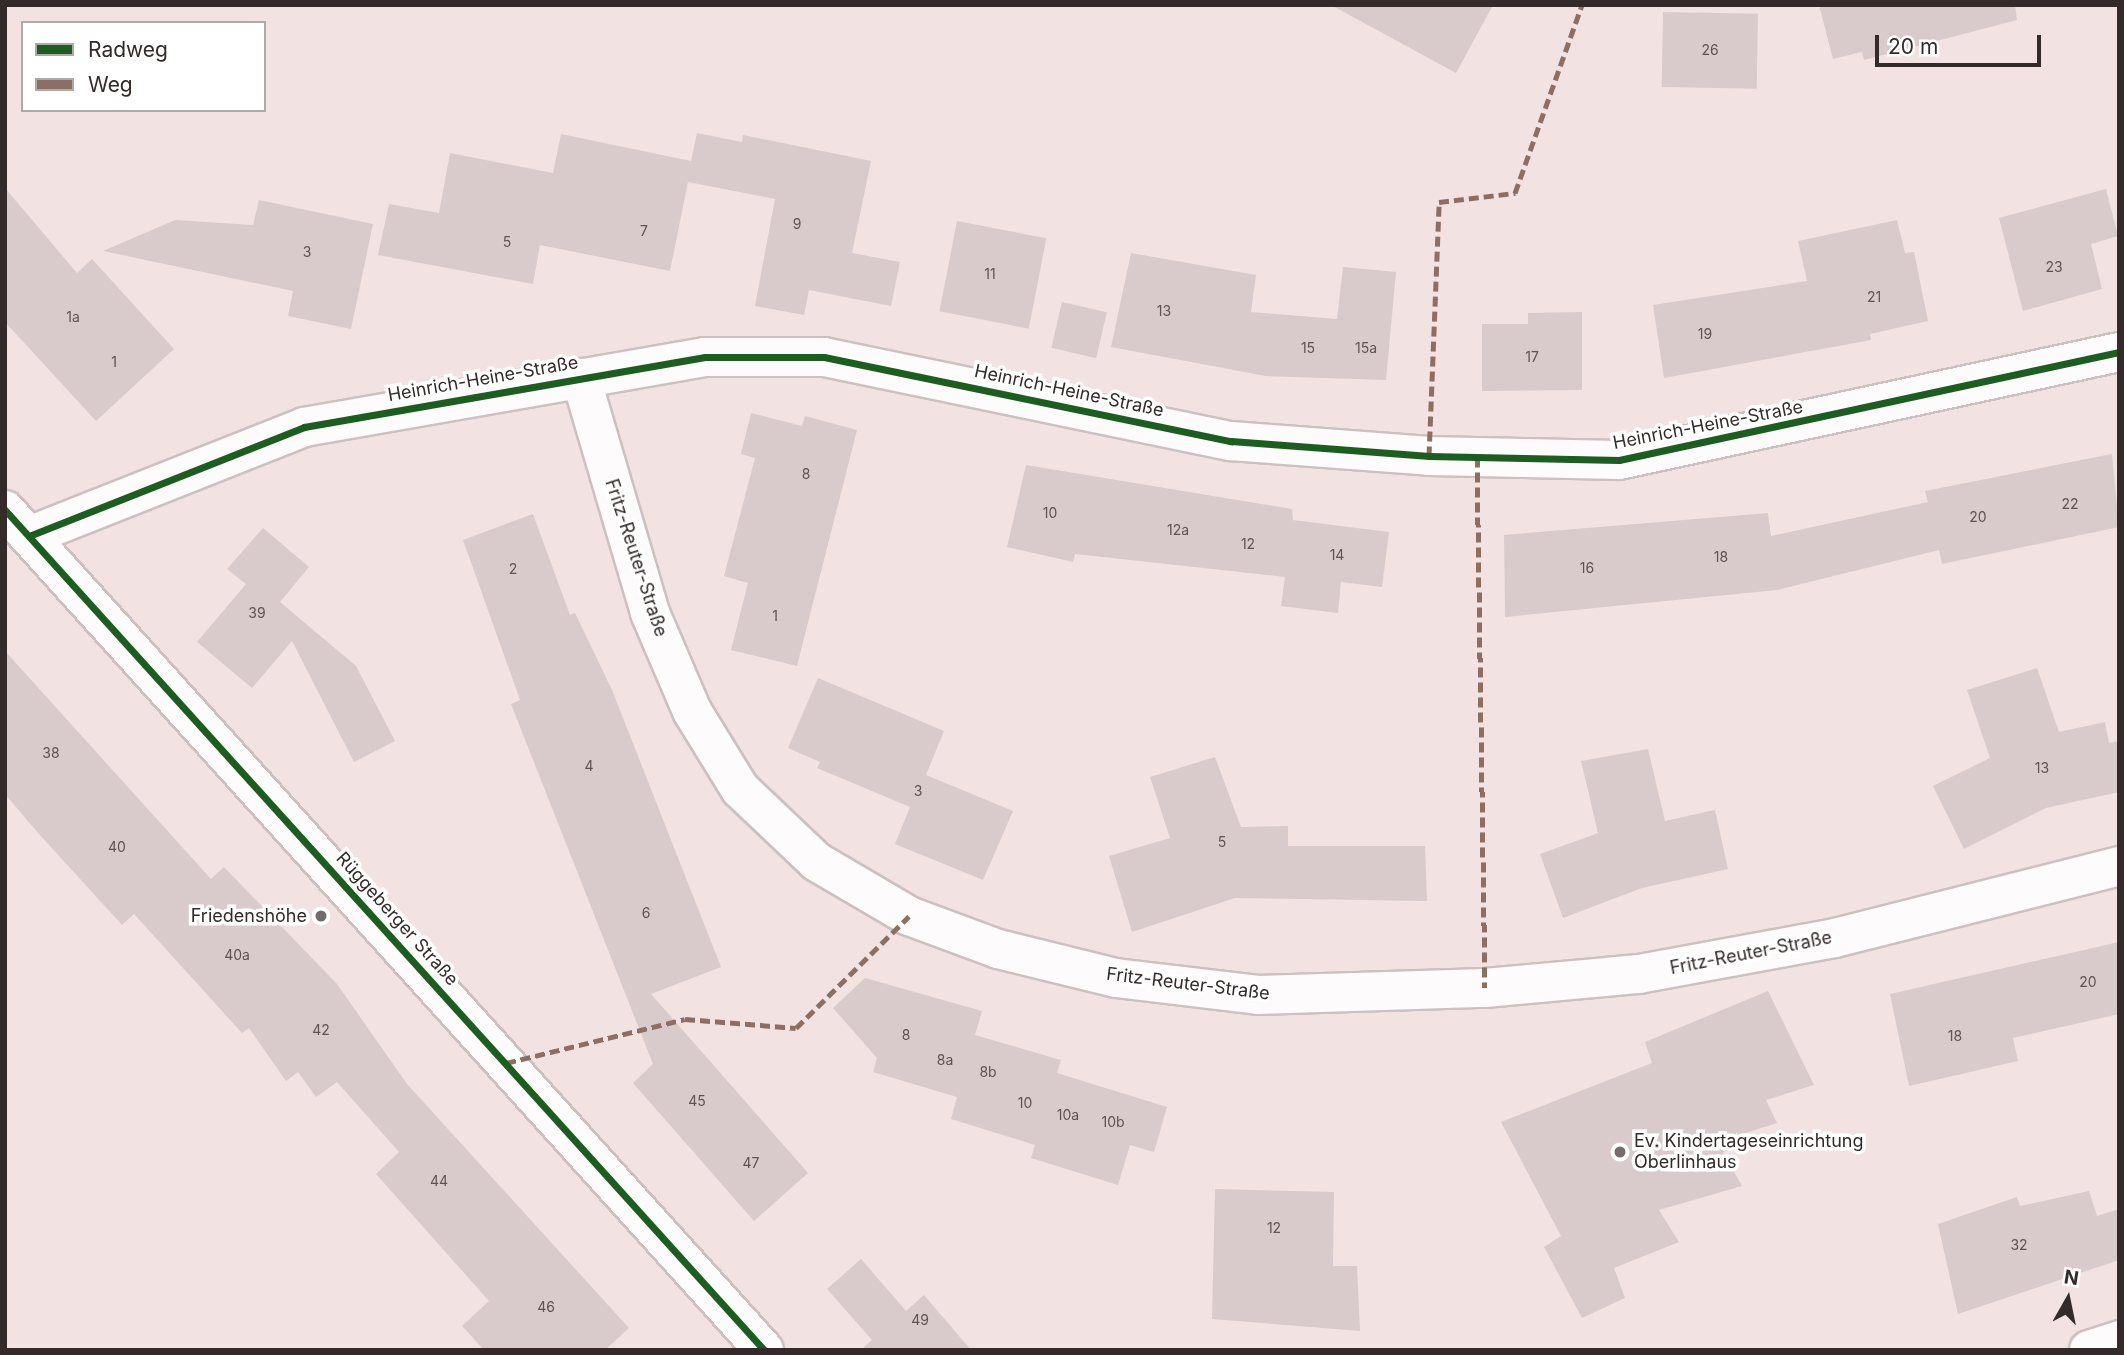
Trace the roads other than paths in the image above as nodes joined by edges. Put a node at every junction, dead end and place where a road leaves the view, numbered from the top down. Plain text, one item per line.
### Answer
1 (2119, 352) edge
2 (581, 378) junction
3 (17, 523) edge
4 (2119, 866) edge
5 (2119, 1340) edge
6 (764, 1350) edge
7 (2089, 1350) edge

1 - 2 street, Heinrich-Heine-Straße
2 - 3 street, Heinrich-Heine-Straße
2 - 4 street, Fritz-Reuter-Straße
3 - 6 street, Rüggeberger Straße
5 - 7 street

